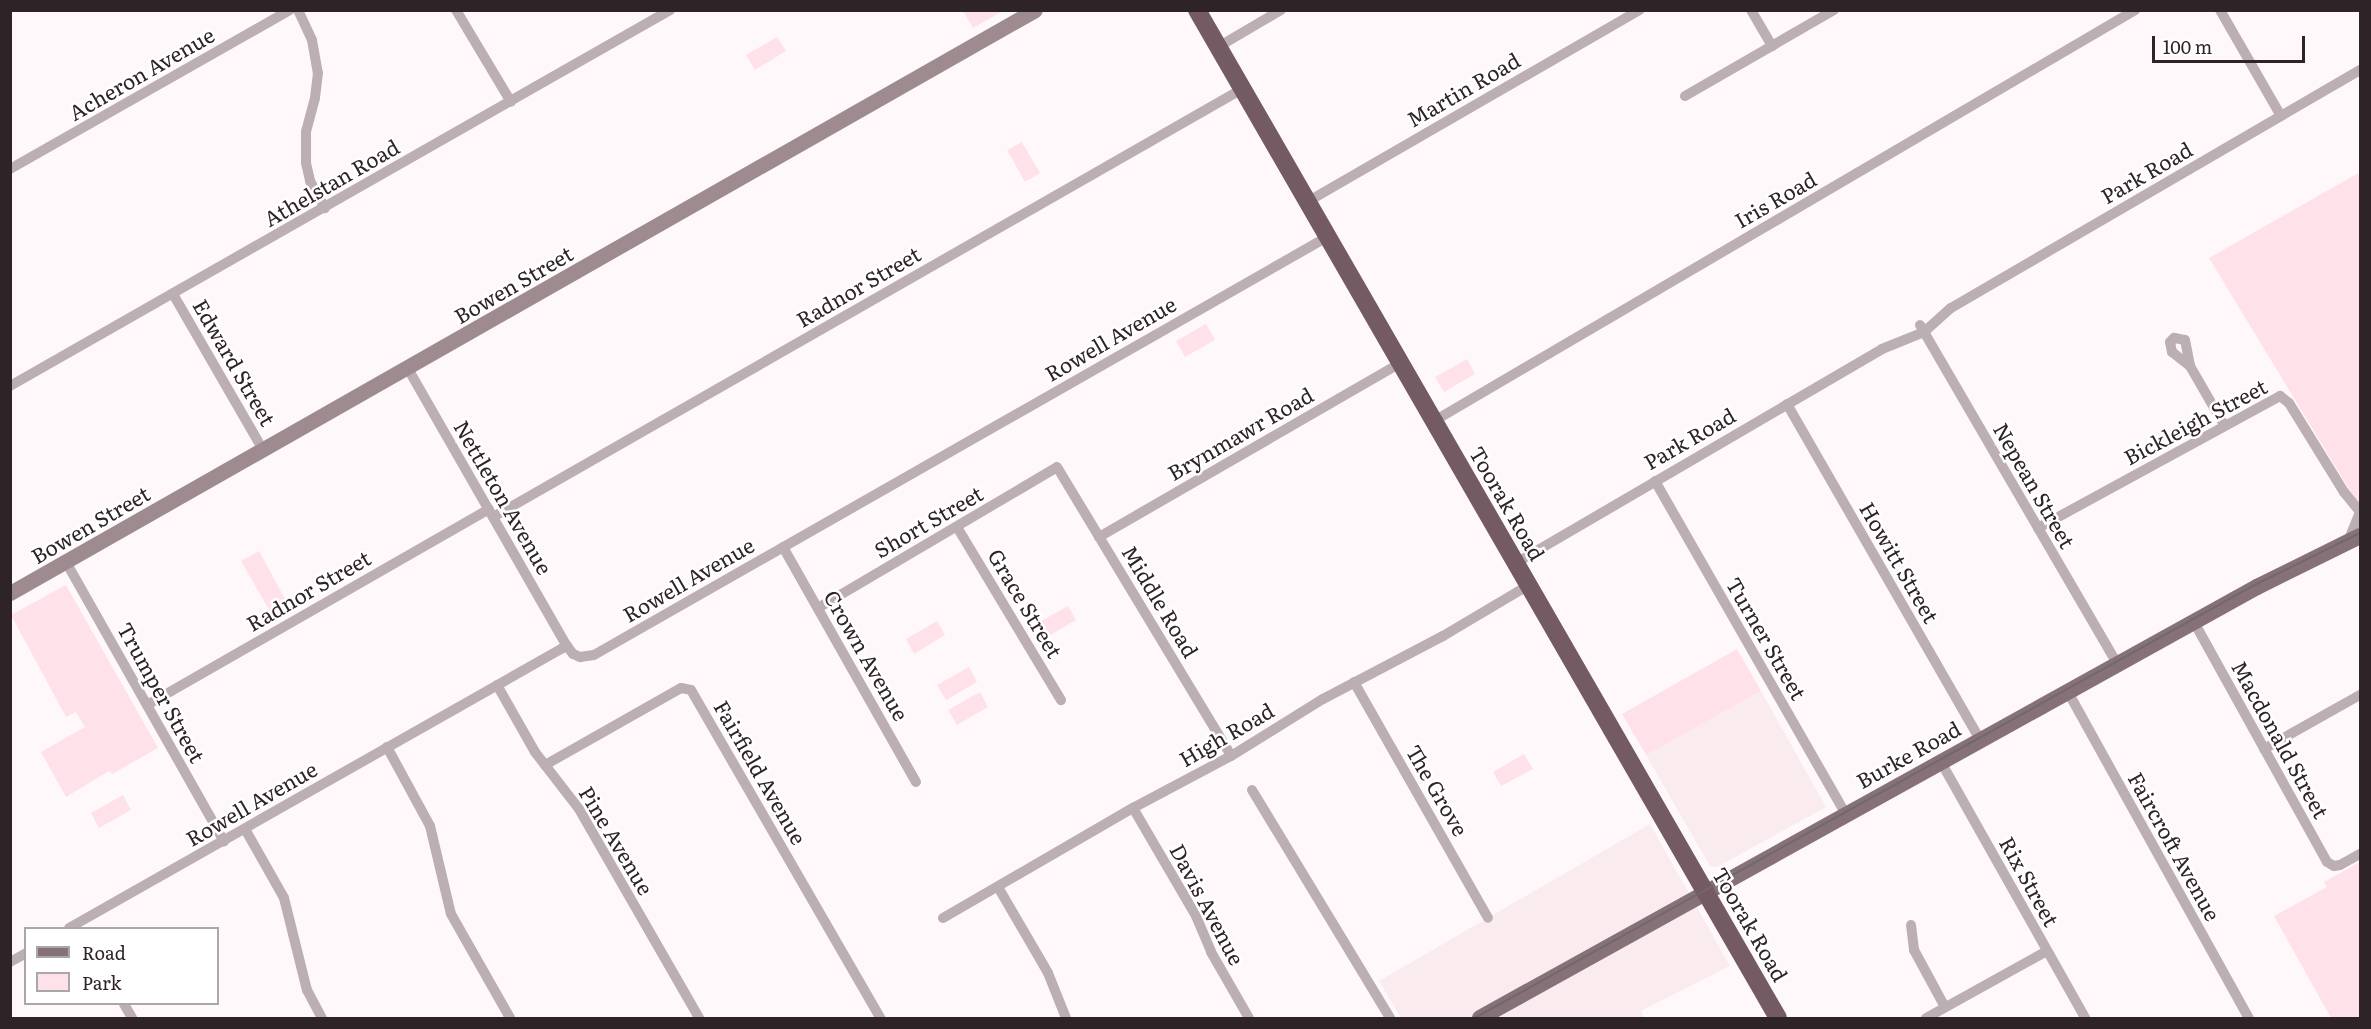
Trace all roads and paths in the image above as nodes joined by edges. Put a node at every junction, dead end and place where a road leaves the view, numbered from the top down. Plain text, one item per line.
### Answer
1 (290, 10) edge
2 (298, 10) edge
3 (456, 10) edge
4 (670, 10) edge
5 (1035, 10) edge
6 (1197, 10) edge
7 (1281, 10) edge
8 (1639, 10) edge
9 (1751, 10) edge
10 (1834, 10) edge
11 (2135, 10) edge
12 (2220, 10) edge
13 (1772, 46) junction
14 (1218, 47) junction
15 (2361, 70) edge
16 (1242, 89) junction
17 (1685, 96) dead end
18 (511, 102) junction
19 (2281, 116) junction
20 (10, 169) edge
21 (1307, 202) junction
22 (325, 208) junction
23 (1327, 237) junction
24 (173, 294) junction
25 (1922, 329) junction
26 (1400, 363) junction
27 (2190, 366) dead end
28 (408, 368) junction
29 (10, 386) edge
30 (1786, 404) junction
31 (1434, 421) junction
32 (2224, 425) junction
33 (263, 450) junction
34 (1057, 467) joint
35 (1655, 481) junction
36 (2360, 512) edge
37 (491, 513) junction
38 (957, 527) junction
39 (2038, 528) junction
40 (1099, 537) junction
41 (2354, 539) edge
42 (783, 547) junction
43 (66, 562) junction
44 (1516, 562) junction
45 (1529, 585) junction
46 (10, 593) edge
47 (818, 608) junction
48 (2193, 622) junction
49 (567, 646) junction
50 (2117, 664) junction
51 (1354, 682) junction
52 (497, 685) junction
53 (2068, 692) junction
54 (2361, 695) edge
55 (1061, 700) dead end
56 (147, 705) junction
57 (1980, 740) junction
58 (387, 747) junction
59 (2264, 748) junction
60 (1231, 756) junction
61 (1941, 762) junction
62 (545, 765) junction
63 (916, 782) dead end
64 (1252, 790) dead end
65 (1133, 808) junction
66 (1846, 814) junction
67 (245, 829) junction
68 (224, 841) junction
69 (2361, 854) edge
70 (998, 887) junction
71 (1707, 891) junction
72 (943, 918) dead end
73 (1488, 918) dead end
74 (1911, 926) dead end
75 (75, 927) edge
76 (2047, 951) junction
77 (24, 954) edge
78 (10, 962) edge
79 (1945, 1007) junction
80 (1491, 1016) edge
81 (322, 1018) edge
82 (510, 1018) edge
83 (699, 1018) edge
84 (879, 1018) edge
85 (1066, 1018) edge
86 (1249, 1018) edge
87 (1390, 1018) edge
88 (1778, 1018) edge
89 (1926, 1018) edge
90 (2085, 1018) edge
91 (2249, 1018) edge

1 - 20 street, Acheron Avenue
2 - 22 street
3 - 18 street
4 - 18 street, Athelstan Road
5 - 28 street, Bowen Street
6 - 14 highway, Toorak Road
7 - 14 street
8 - 21 street, Martin Road
9 - 13 street
10 - 13 street
11 - 31 street, Iris Road
12 - 19 street
13 - 17 street
14 - 16 highway, Toorak Road
15 - 19 street, Park Road
16 - 21 highway, Toorak Road
16 - 37 street, Radnor Street
18 - 22 street, Athelstan Road
19 - 25 street, Park Road
21 - 23 highway, Toorak Road
22 - 24 street, Athelstan Road
23 - 26 highway, Toorak Road
23 - 42 street, Rowell Avenue
24 - 29 street, Athelstan Road
24 - 33 street, Edward Street
25 - 30 street, Park Road
25 - 39 street, Nepean Street
26 - 31 highway, Toorak Road
26 - 40 street, Brynmawr Road
27 - 32 street
28 - 33 street, Bowen Street
28 - 37 street, Nettleton Avenue
30 - 35 street, Park Road
30 - 57 street, Howitt Street
31 - 44 highway, Toorak Road
32 - 36 street, Bickleigh Street
32 - 39 street, Bickleigh Street
33 - 43 street, Bowen Street
34 - 38 street, Short Street
34 - 40 street, Middle Road
35 - 44 street, Park Road
35 - 66 street, Turner Street
36 - 41 street, Bickleigh Street
37 - 49 street, Nettleton Avenue
37 - 56 street, Radnor Street
38 - 47 street, Short Street
38 - 55 street, Grace Street
39 - 50 street, Nepean Street
40 - 60 street, Middle Road
41 - 48 main road, Burke Road
42 - 47 street, Crown Avenue
42 - 49 street, Rowell Avenue
43 - 46 street, Bowen Street
43 - 56 street, Trumper Street
44 - 45 highway, Toorak Road
45 - 51 street, High Road
45 - 71 highway, Toorak Road
47 - 63 street, Crown Avenue
48 - 50 main road, Burke Road
48 - 59 street, Macdonald Street
49 - 52 street, Rowell Avenue
50 - 53 main road, Burke Road
51 - 60 street, High Road
51 - 73 street, The Grove
52 - 58 street, Rowell Avenue
52 - 62 street, Pine Avenue
53 - 57 main road, Burke Road
53 - 91 street, Faircroft Avenue
54 - 59 street
56 - 68 street, Trumper Street
57 - 61 main road, Burke Road
58 - 67 street, Rowell Avenue
58 - 82 street
59 - 69 street, Macdonald Street
60 - 65 street, High Road
61 - 66 main road, Burke Road
61 - 76 street, Rix Street
62 - 83 street, Pine Avenue
62 - 84 street, Fairfield Avenue
64 - 87 street
65 - 70 street, High Road
65 - 86 street, Davis Avenue
66 - 71 main road, Burke Road
67 - 68 street, Rowell Avenue
67 - 81 street
68 - 75 street, Rowell Avenue
70 - 72 street, High Road
70 - 85 street
71 - 80 main road, Burke Road
71 - 88 highway, Toorak Road
74 - 79 street
76 - 79 street
76 - 90 street, Rix Street
77 - 78 street
79 - 89 street

